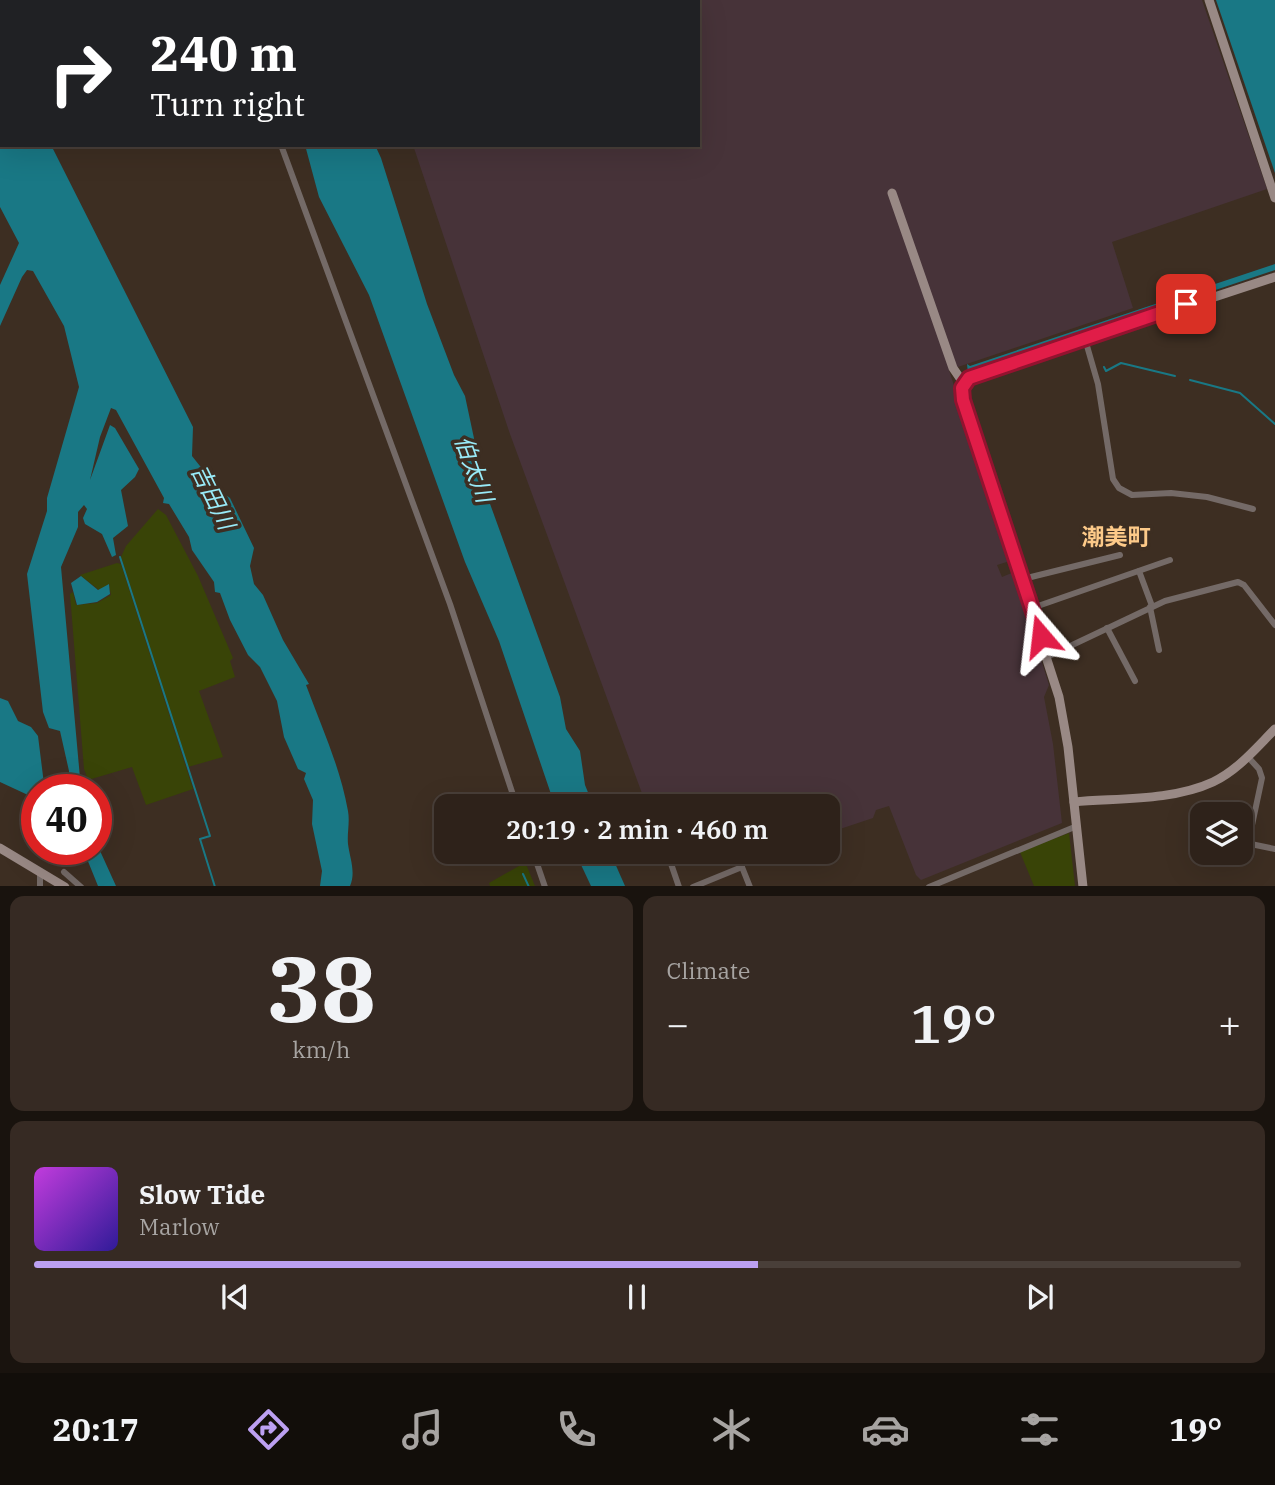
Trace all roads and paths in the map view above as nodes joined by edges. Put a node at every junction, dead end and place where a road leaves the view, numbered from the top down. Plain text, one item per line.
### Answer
1 (1209, 0) edge
2 (282, 147) edge
3 (891, 193) dead end
4 (1275, 198) edge
5 (1275, 277) edge
6 (1085, 338) junction
7 (964, 384) junction
8 (1253, 509) dead end
9 (1120, 555) dead end
10 (1170, 560) dead end
11 (1139, 571) junction
12 (1023, 579) junction
13 (1038, 606) dead end
14 (1151, 607) junction
15 (1275, 625) edge
16 (1107, 628) junction
17 (1159, 650) dead end
18 (1047, 657) junction
19 (1135, 681) dead end
20 (1275, 729) edge
21 (1248, 757) junction
22 (513, 794) edge
23 (1074, 802) junction
24 (1253, 809) edge
25 (1077, 826) junction
26 (1253, 845) edge
27 (0, 848) edge
28 (1275, 849) edge
29 (537, 864) edge
30 (671, 864) edge
31 (741, 864) edge
32 (742, 867) junction
33 (43, 871) junction
34 (64, 872) dead end
35 (61, 884) edge
36 (40, 886) edge
37 (80, 886) edge
38 (545, 886) edge
39 (679, 886) edge
40 (695, 886) edge
41 (750, 886) edge
42 (931, 886) edge
43 (1083, 886) edge

1 - 4 street
2 - 22 street
3 - 7 street
5 - 6 street
6 - 7 street
6 - 8 street
7 - 12 street
9 - 12 street
10 - 11 street
11 - 13 street
11 - 14 street
12 - 18 street
14 - 15 street
14 - 16 street
14 - 17 street
16 - 18 street
16 - 19 street
18 - 23 street
20 - 21 street
21 - 23 street
21 - 24 street
23 - 25 street
25 - 42 street
25 - 43 street
26 - 28 street
27 - 33 street
29 - 38 street
30 - 39 street
31 - 32 street
32 - 40 street
32 - 41 street
33 - 35 street
33 - 36 street
34 - 37 street

